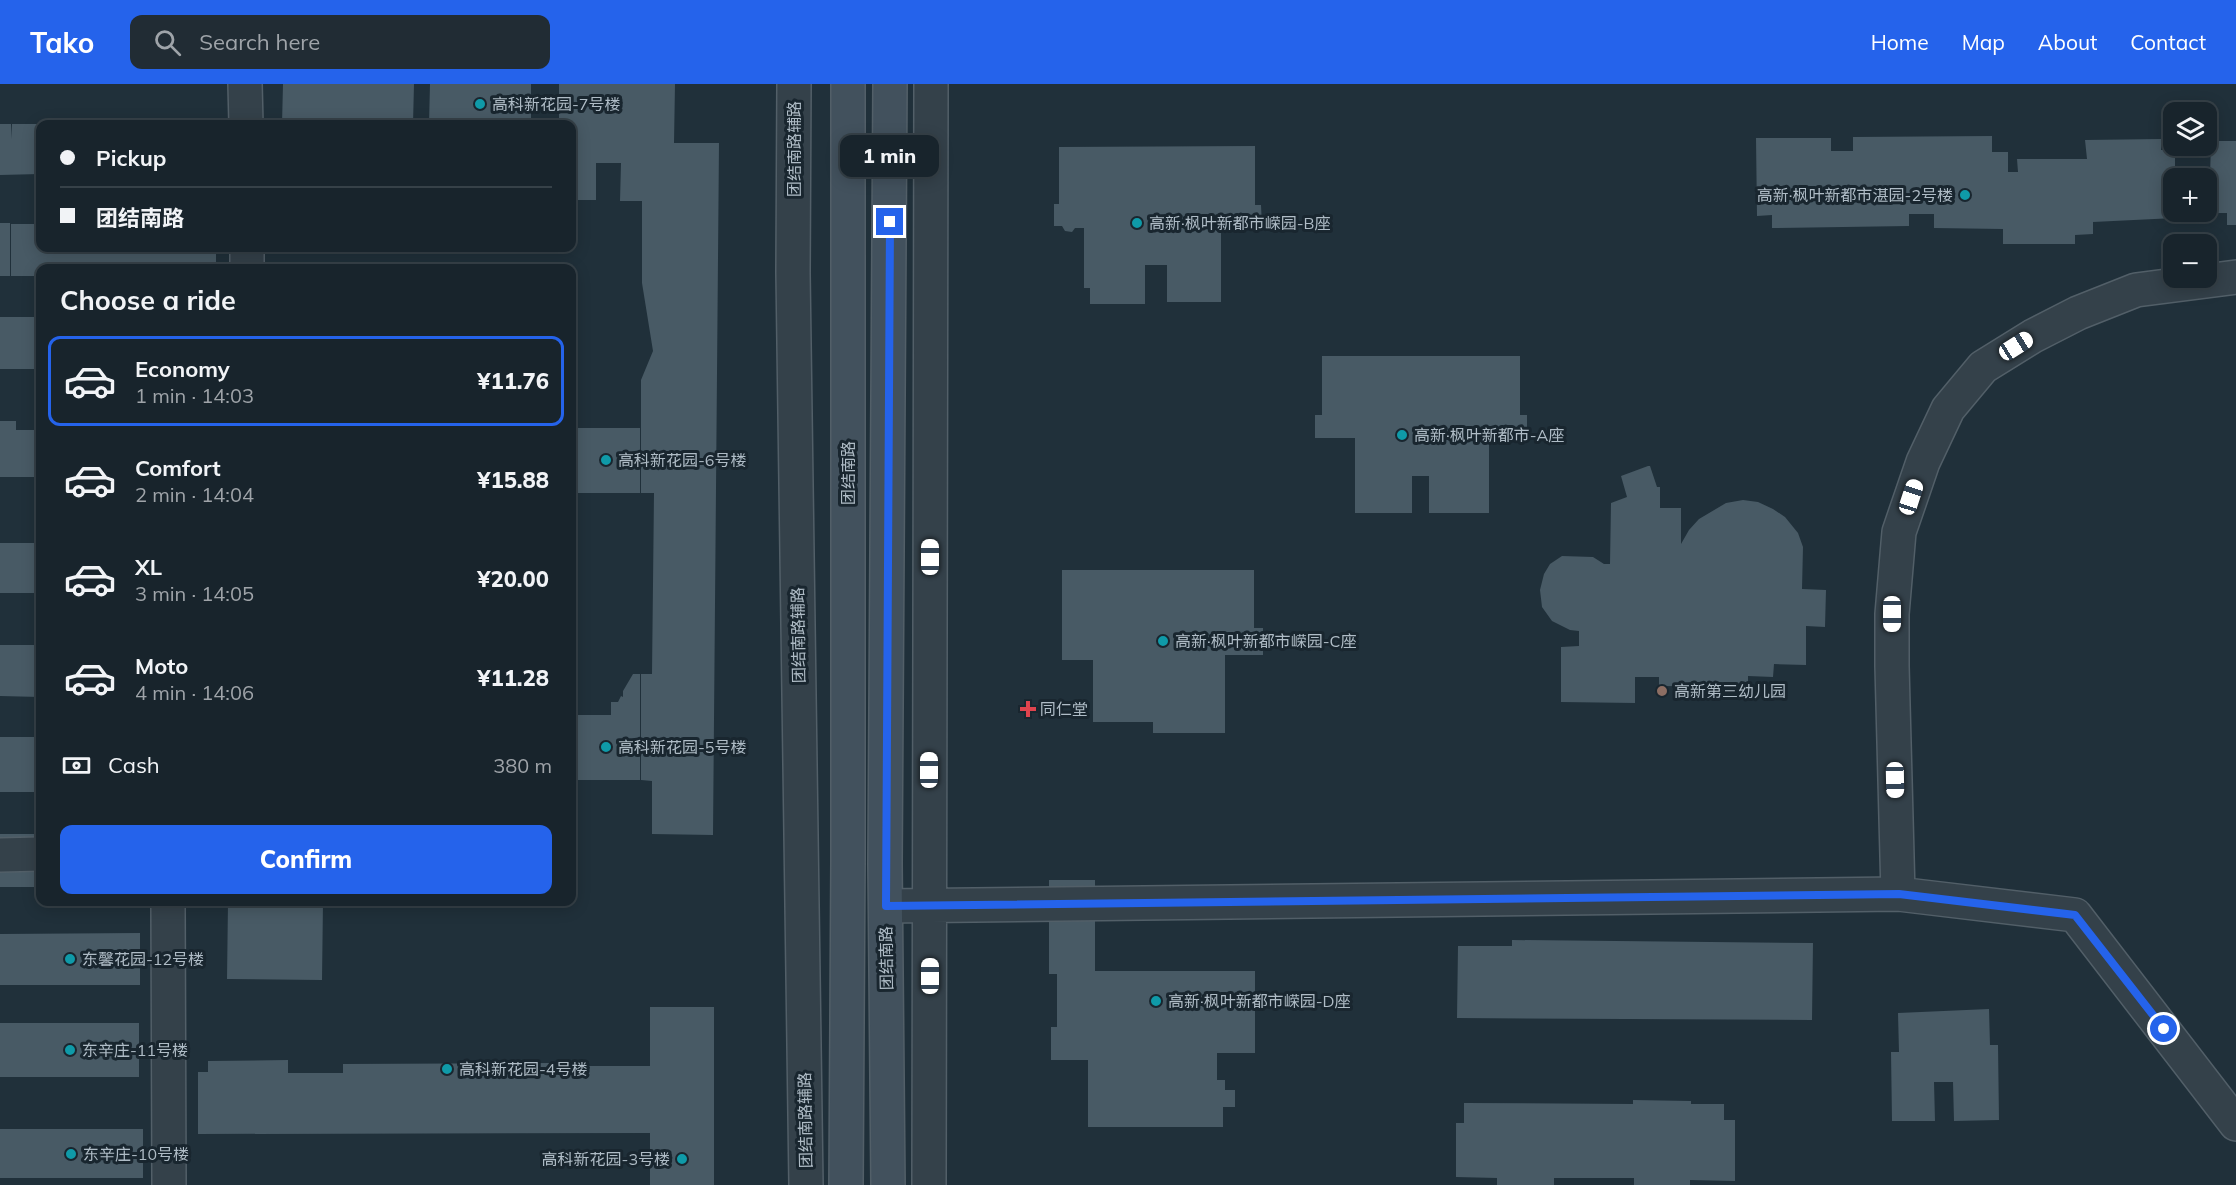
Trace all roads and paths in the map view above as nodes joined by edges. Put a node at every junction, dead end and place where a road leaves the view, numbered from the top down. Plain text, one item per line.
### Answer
1 (245, 84) edge
2 (794, 84) edge
3 (848, 84) edge
4 (890, 84) edge
5 (931, 84) edge
6 (246, 120) edge
7 (2236, 277) edge
8 (36, 854) edge
9 (0, 855) edge
10 (1899, 894) junction
11 (168, 906) edge
12 (886, 906) junction
13 (930, 906) junction
14 (2236, 1124) edge
15 (169, 1185) edge
16 (806, 1185) edge
17 (846, 1185) edge
18 (888, 1185) edge
19 (929, 1185) edge

1 - 6 street
2 - 16 street, 团结南路辅路
3 - 17 main road, 团结南路
4 - 12 main road, 团结南路
5 - 13 street
7 - 10 street
8 - 9 street
10 - 13 street
10 - 14 street
11 - 15 street
12 - 13 street
12 - 18 main road, 团结南路
13 - 19 street

